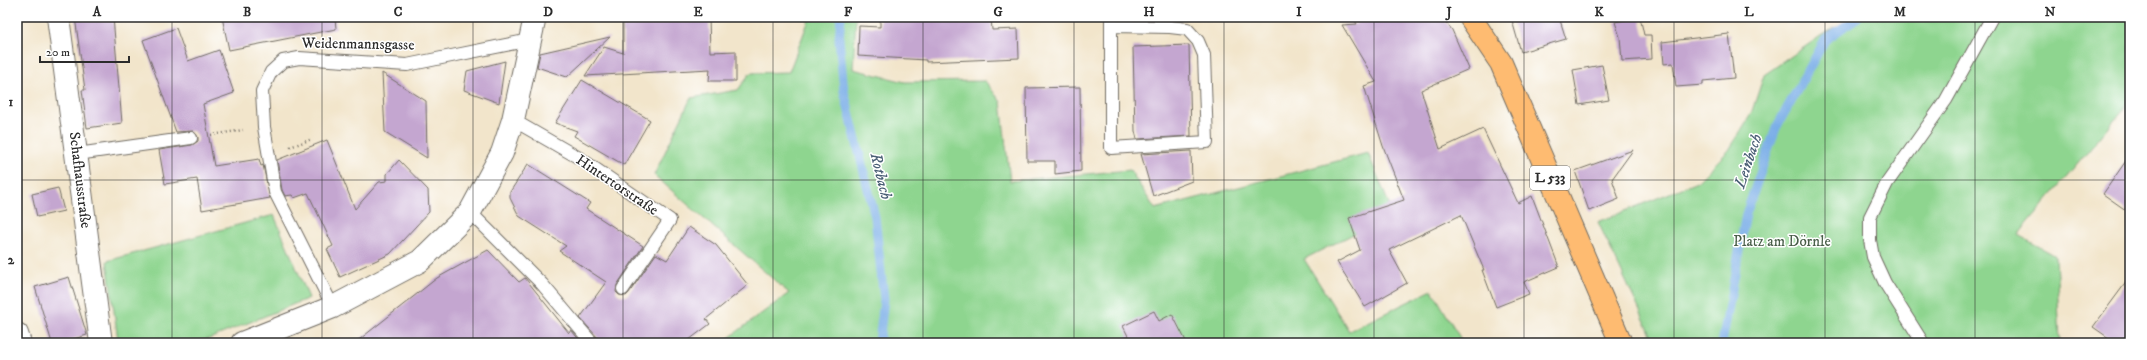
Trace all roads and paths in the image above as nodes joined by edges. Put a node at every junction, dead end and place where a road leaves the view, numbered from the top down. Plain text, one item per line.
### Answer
1 (58, 17) edge
2 (535, 17) edge
3 (1470, 17) edge
4 (1992, 17) edge
5 (1111, 22) edge
6 (530, 40) junction
7 (513, 120) junction
8 (264, 126) junction
9 (191, 138) joint
10 (77, 154) junction
11 (470, 212) junction
12 (622, 289) dead end
13 (333, 307) junction
14 (17, 334) edge
15 (20, 343) edge
16 (101, 343) edge
17 (242, 343) edge
18 (592, 343) edge
19 (1621, 343) edge
20 (1923, 343) edge

1 - 10 street, Schafhausstraße
2 - 6 street
3 - 19 main road, L 533
4 - 20 lane
5 - 5 lane
6 - 7 street
6 - 8 lane, Weidenmannsgasse
7 - 11 street
7 - 12 lane, Hintertorstraße
8 - 9 path
8 - 13 lane, Weidenmannsgasse
9 - 10 lane
10 - 16 street, Schafhausstraße
11 - 13 street
11 - 18 lane
13 - 17 street
14 - 15 street

